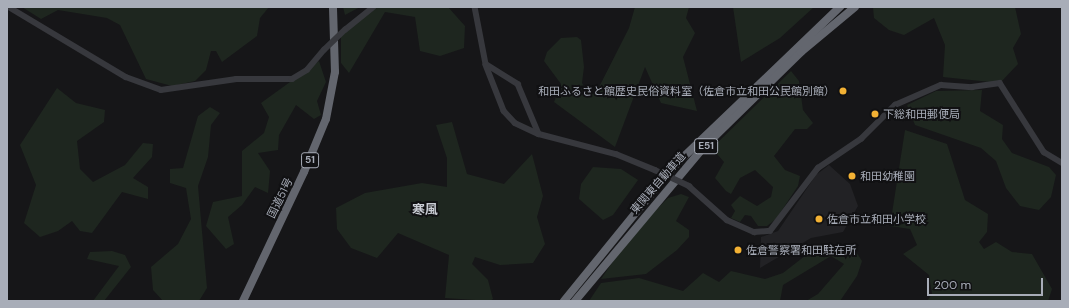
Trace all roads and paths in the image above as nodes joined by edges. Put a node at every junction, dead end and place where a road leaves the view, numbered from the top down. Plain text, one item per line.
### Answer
1 (9, 7) edge
2 (333, 7) edge
3 (373, 7) edge
4 (475, 7) edge
5 (840, 7) edge
6 (855, 7) edge
7 (486, 64) junction
8 (539, 134) junction
9 (1062, 163) edge
10 (565, 299) edge
11 (243, 301) edge
12 (575, 301) edge

1 - 3 street, bridge
2 - 11 highway, 国道51号 / 51
4 - 7 street
5 - 10 highway, 東関東自動車道 / E51
6 - 12 highway, 東関東自動車道 / E51
7 - 8 street
7 - 8 street
8 - 9 street, bridge

